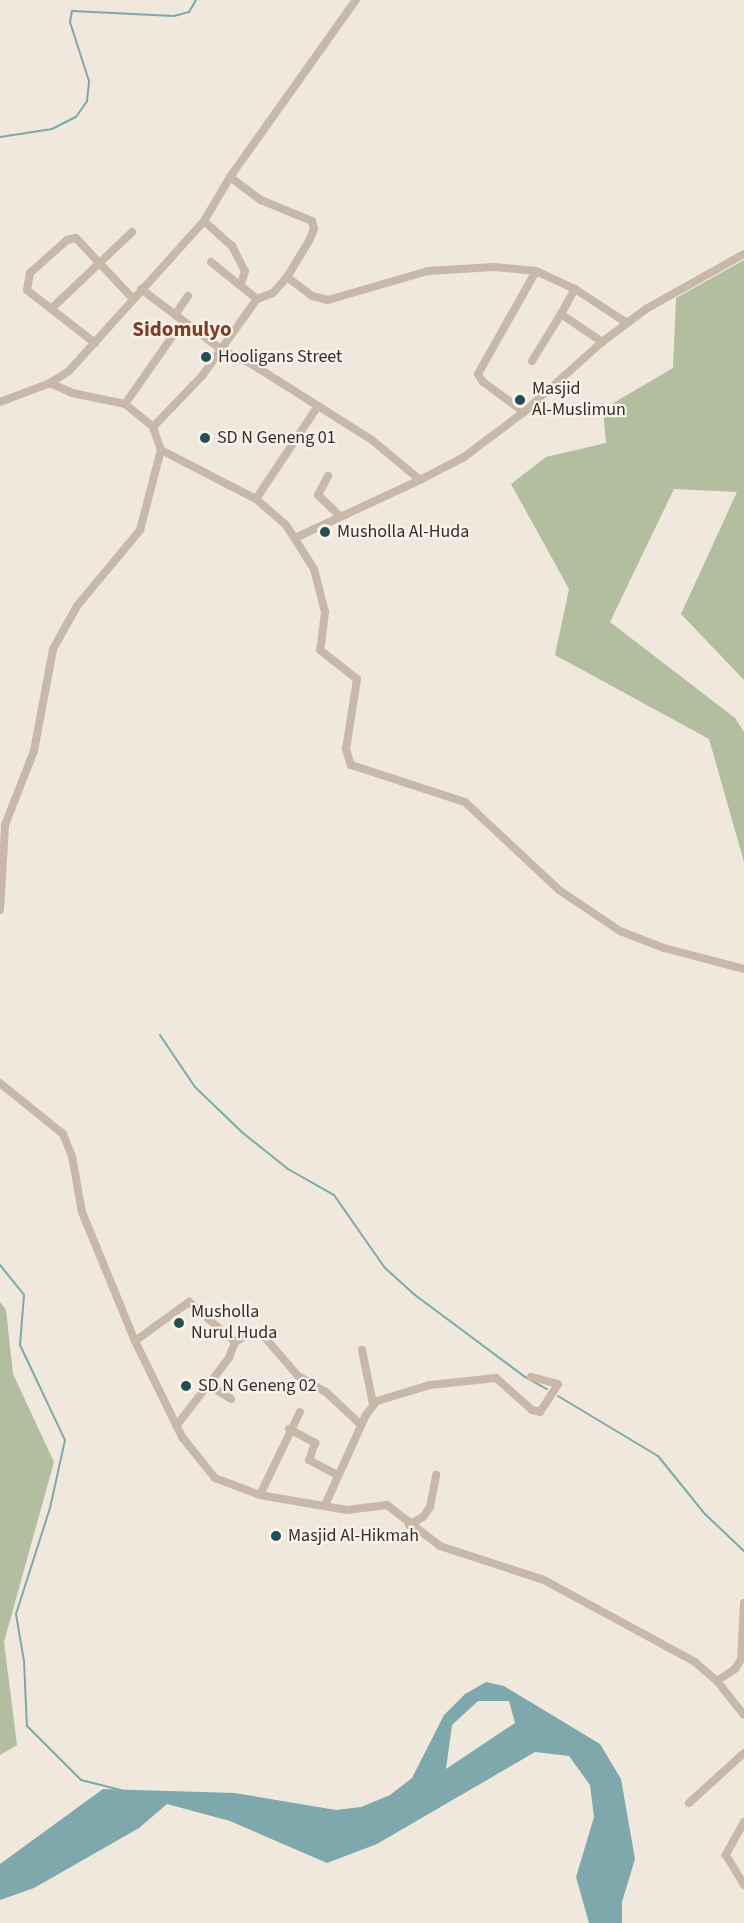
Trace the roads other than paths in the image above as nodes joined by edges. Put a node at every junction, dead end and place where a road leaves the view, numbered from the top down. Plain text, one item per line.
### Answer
1 (356, 0) edge
2 (230, 177) junction
3 (204, 221) junction
4 (132, 232) dead end
5 (744, 254) edge
6 (211, 262) dead end
7 (96, 263) junction
8 (536, 271) junction
9 (287, 278) junction
10 (241, 284) junction
11 (141, 289) junction
12 (575, 289) junction
13 (188, 296) dead end
14 (257, 298) junction
15 (133, 299) junction
16 (51, 309) junction
17 (561, 314) junction
18 (175, 315) junction
19 (183, 321) junction
20 (627, 323) junction
21 (602, 342) junction
22 (95, 343) junction
23 (222, 350) junction
24 (532, 361) dead end
25 (50, 383) junction
26 (0, 402) edge
27 (125, 404) junction
28 (318, 406) junction
29 (525, 412) junction
30 (153, 427) junction
31 (161, 450) junction
32 (328, 476) dead end
33 (420, 480) junction
34 (256, 499) junction
35 (340, 516) junction
36 (295, 538) junction
37 (0, 910) edge
38 (744, 969) edge
39 (0, 1083) edge
40 (135, 1341) junction
41 (235, 1342) junction
42 (362, 1350) dead end
43 (531, 1377) dead end
44 (210, 1385) junction
45 (231, 1399) dead end
46 (374, 1404) junction
47 (300, 1412) dead end
48 (361, 1425) junction
49 (176, 1426) junction
50 (289, 1429) junction
51 (337, 1475) junction
52 (436, 1475) dead end
53 (260, 1494) junction
54 (325, 1505) junction
55 (409, 1526) junction
56 (744, 1603) edge
57 (717, 1681) junction
58 (744, 1715) edge
59 (744, 1753) edge
60 (689, 1803) dead end
61 (744, 1822) edge
62 (744, 1885) edge

1 - 2 street
2 - 3 street
2 - 9 street
3 - 10 street
3 - 11 street
4 - 7 street
5 - 20 street
6 - 10 street
7 - 15 street
7 - 16 street
7 - 16 street
8 - 9 street
8 - 12 street
8 - 29 street
9 - 14 street
10 - 14 street
11 - 15 street
11 - 18 street
12 - 17 street
12 - 20 street
13 - 18 street
14 - 23 street
15 - 22 street
16 - 22 street
17 - 21 street
17 - 24 street
18 - 19 street
19 - 23 street
19 - 27 street
20 - 21 street
21 - 29 street
22 - 25 street
23 - 28 street
23 - 30 street
25 - 26 street
25 - 27 street
27 - 30 street
28 - 33 street
28 - 34 street
29 - 33 street
30 - 31 street
31 - 34 street
31 - 37 street
32 - 35 street
33 - 35 street
34 - 36 street
35 - 36 street
36 - 38 street
39 - 40 street
40 - 41 street
40 - 49 street
41 - 44 street
41 - 48 street
42 - 46 street
43 - 46 street
44 - 45 street
44 - 49 street
46 - 48 street
47 - 50 street
48 - 51 street
49 - 53 street
50 - 51 street
50 - 53 street
51 - 54 street
52 - 55 street
53 - 54 street
54 - 55 street
55 - 57 street
56 - 57 street
57 - 58 street
59 - 60 street
61 - 62 street

